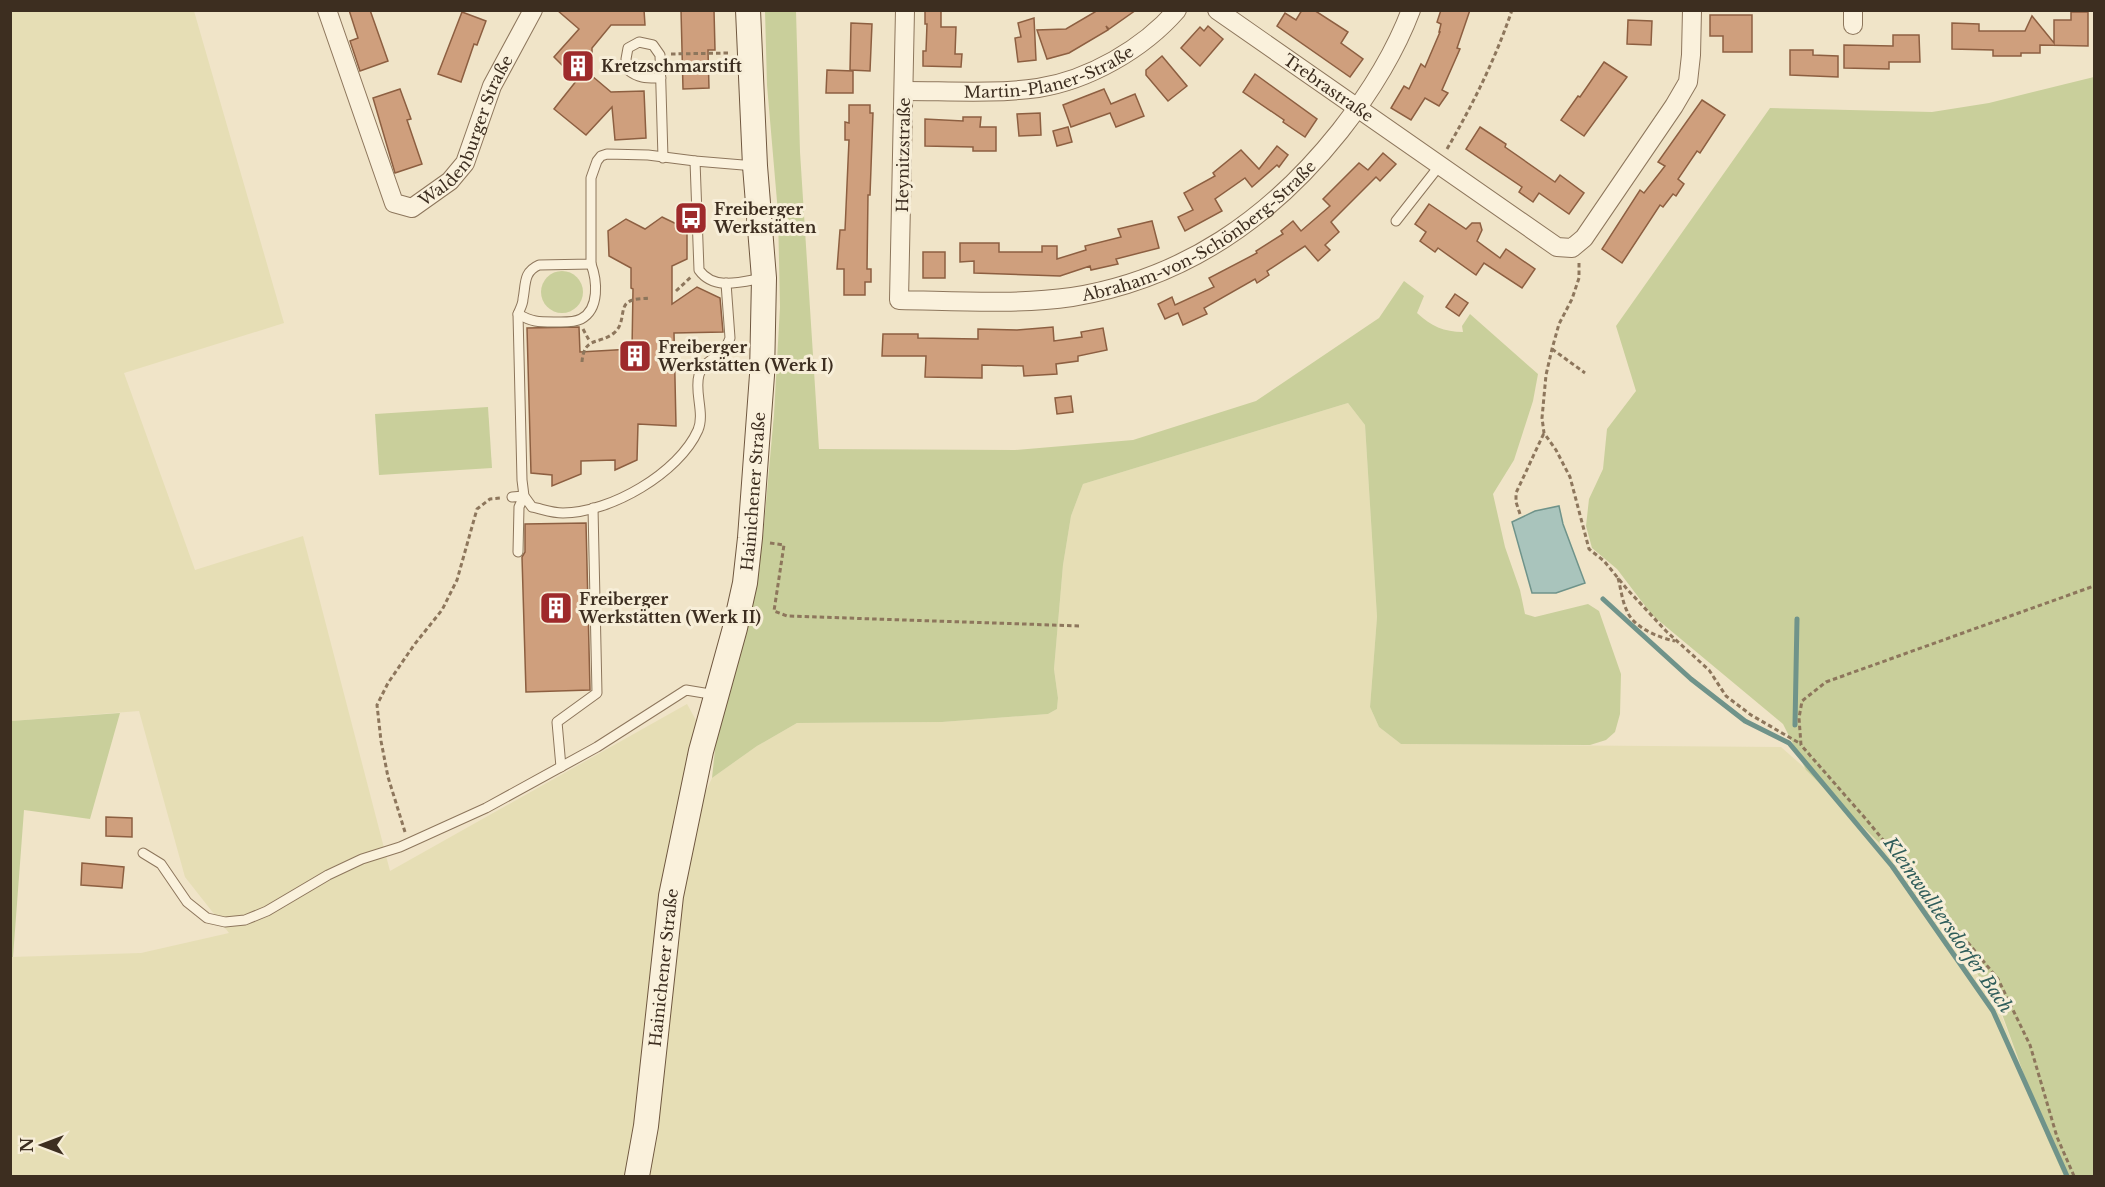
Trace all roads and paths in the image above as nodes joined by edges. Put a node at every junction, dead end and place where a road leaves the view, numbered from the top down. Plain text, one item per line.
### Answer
1 (327, 10) edge
2 (533, 10) edge
3 (748, 10) edge
4 (905, 10) edge
5 (1177, 10) edge
6 (1217, 10) edge
7 (1411, 10) edge
8 (1512, 10) edge
9 (1692, 10) edge
10 (735, 53) dead end
11 (660, 55) junction
12 (661, 78) junction
13 (905, 91) junction
14 (1358, 108) junction
15 (663, 158) junction
16 (695, 161) junction
17 (1440, 164) junction
18 (754, 166) junction
19 (1396, 221) dead end
20 (1572, 248) junction
21 (591, 264) junction
22 (699, 270) junction
23 (764, 278) junction
24 (726, 283) junction
25 (676, 291) dead end
26 (650, 298) dead end
27 (899, 300) joint
28 (518, 314) junction
29 (1552, 349) junction
30 (582, 362) dead end
31 (1585, 373) dead end
32 (1544, 433) junction
33 (524, 496) junction
34 (512, 497) joint
35 (593, 508) junction
36 (1520, 514) dead end
37 (750, 538) junction
38 (518, 552) dead end
39 (1617, 577) junction
40 (2094, 586) edge
41 (1082, 626) dead end
42 (1677, 641) junction
43 (716, 695) junction
44 (1801, 744) junction
45 (561, 766) junction
46 (408, 844) junction
47 (142, 853) dead end
48 (637, 1176) edge
49 (2074, 1176) edge

1 - 2 street, Waldenburger Straße
3 - 18 main road, Hainichener Straße
4 - 13 street, Heynitzstraße
5 - 13 street, Martin-Planer-Straße
6 - 14 street, Trebrastraße
7 - 14 street, Abraham-von-Schönberg-Straße
8 - 17 path
9 - 20 street
10 - 11 path
11 - 12 lane
11 - 12 lane
12 - 15 lane
13 - 27 street, Heynitzstraße
14 - 17 street, Trebrastraße
14 - 27 street, Abraham-von-Schönberg-Straße
15 - 16 lane
15 - 21 lane
16 - 18 lane
16 - 22 lane
17 - 19 lane
17 - 20 street, Trebrastraße
18 - 23 main road, Hainichener Straße
20 - 29 path
21 - 28 lane
21 - 28 lane
22 - 24 lane
22 - 25 path
23 - 24 lane
23 - 37 main road, Hainichener Straße
24 - 35 lane
26 - 30 path
28 - 33 lane
29 - 31 path
29 - 32 path
32 - 36 path
32 - 39 path
33 - 34 lane
33 - 35 lane
33 - 38 lane
34 - 46 path
35 - 45 lane
37 - 41 path
37 - 43 main road, Hainichener Straße
39 - 42 path
39 - 42 path
40 - 44 path
42 - 44 path
43 - 45 lane
43 - 48 main road, Hainichener Straße
44 - 49 path
45 - 46 lane
46 - 47 lane

